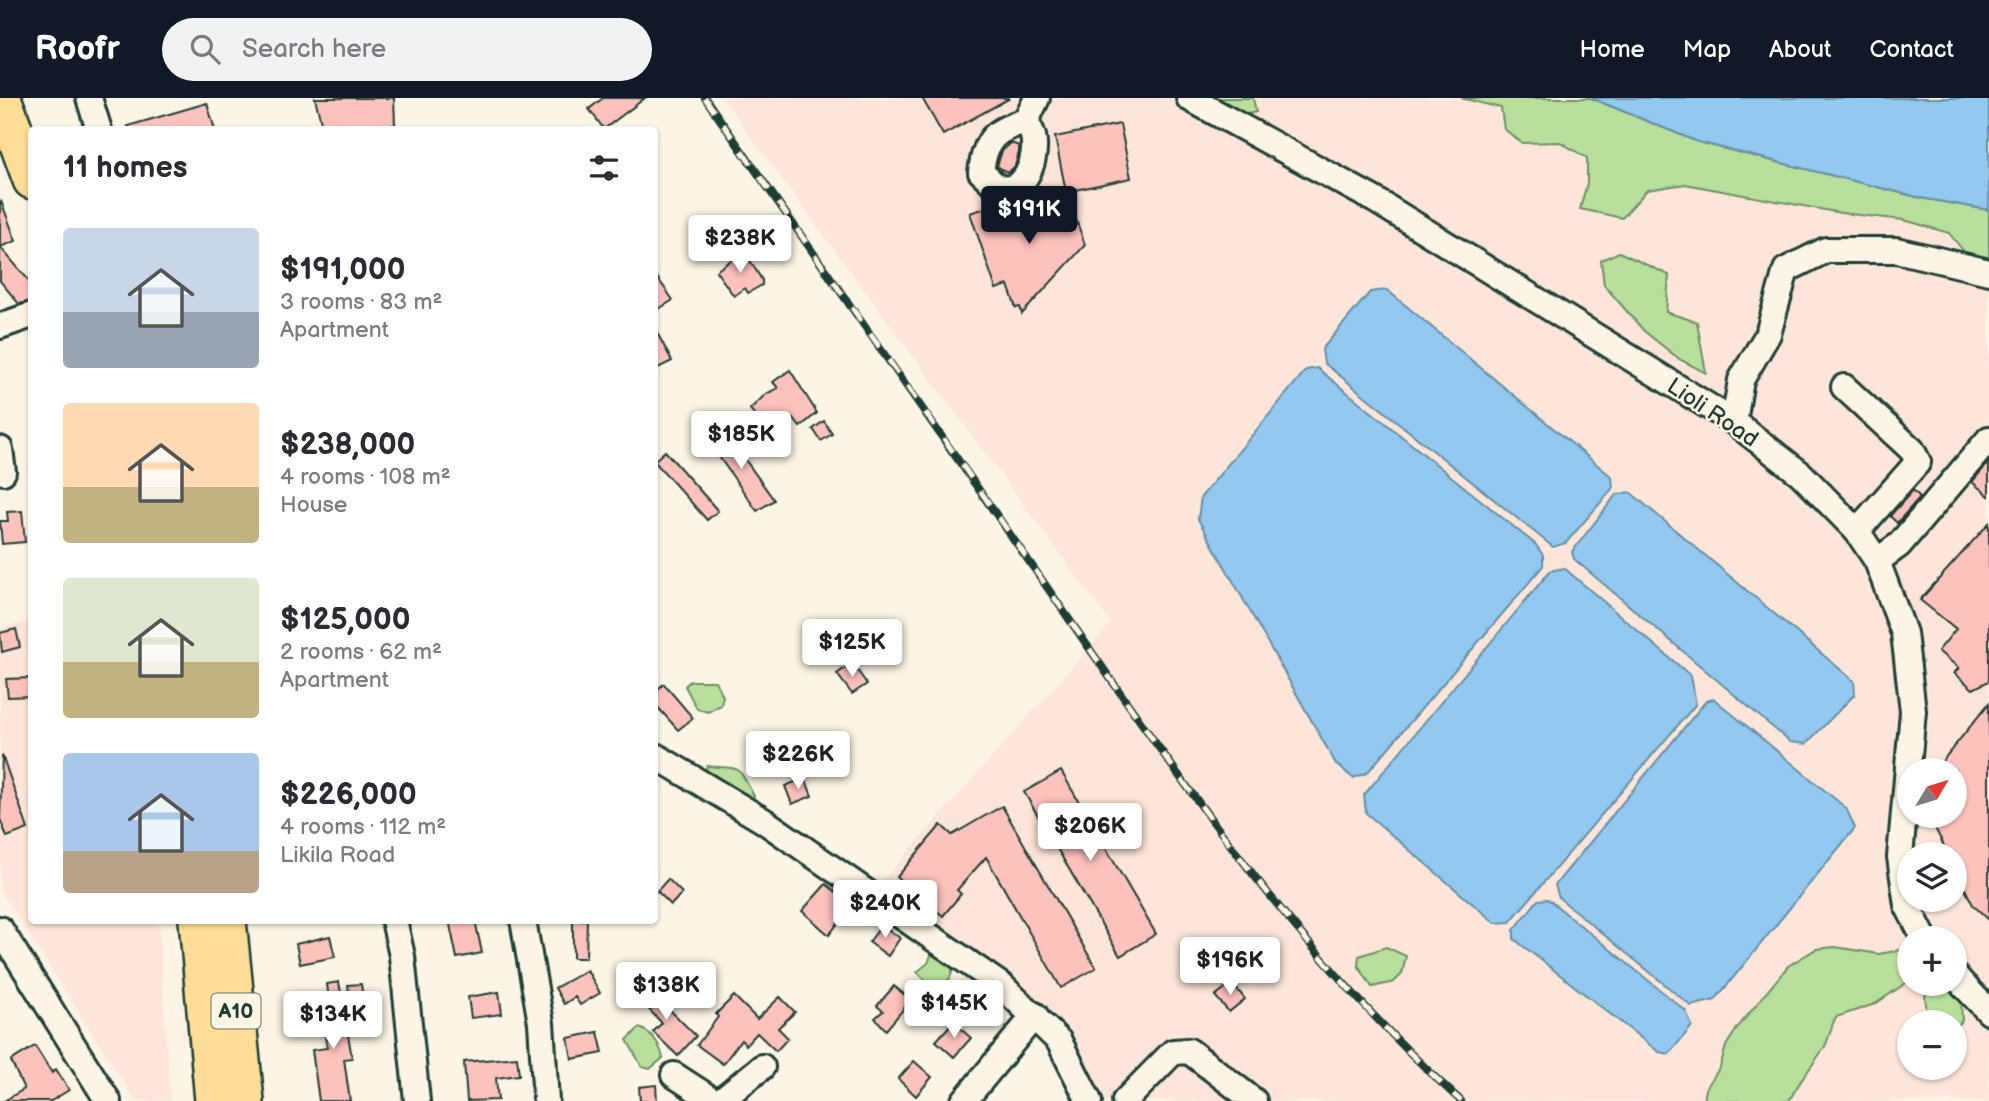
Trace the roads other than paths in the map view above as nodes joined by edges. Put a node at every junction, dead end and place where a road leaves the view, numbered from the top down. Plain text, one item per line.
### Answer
1 (2, 98) edge
2 (26, 98) edge
3 (89, 98) edge
4 (1037, 98) edge
5 (1189, 98) edge
6 (1026, 121) dead end
7 (36, 126) edge
8 (98, 126) edge
9 (28, 169) edge
10 (1989, 272) edge
11 (28, 316) edge
12 (0, 326) edge
13 (1844, 387) dead end
14 (1734, 422) junction
15 (1989, 439) edge
16 (1857, 531) junction
17 (1877, 561) junction
18 (658, 757) edge
19 (198, 924) edge
20 (227, 924) edge
21 (395, 924) edge
22 (524, 924) edge
23 (1918, 926) edge
24 (0, 929) edge
25 (10, 966) edge
26 (1967, 989) edge
27 (1989, 1012) edge
28 (1035, 1015) junction
29 (762, 1067) dead end
30 (674, 1074) dead end
31 (108, 1101) edge
32 (214, 1101) edge
33 (245, 1101) edge
34 (417, 1101) edge
35 (546, 1101) edge
36 (714, 1101) edge
37 (720, 1101) edge
38 (964, 1101) edge
39 (1089, 1101) edge
40 (1125, 1101) edge
41 (1254, 1101) edge

1 - 9 highway
2 - 7 highway
3 - 8 street
4 - 6 street
5 - 14 street, Lioli Road
10 - 14 street
11 - 12 street
13 - 16 street
14 - 16 street, Lioli Road
15 - 17 street
16 - 17 street, Lioli Road
17 - 23 street, Lioli Road
18 - 28 street
19 - 32 highway, A10
20 - 33 highway, A10
21 - 34 street
22 - 35 street
24 - 25 street
25 - 31 street
26 - 27 street
28 - 38 street
28 - 39 street
29 - 37 street
30 - 36 street
40 - 41 street

